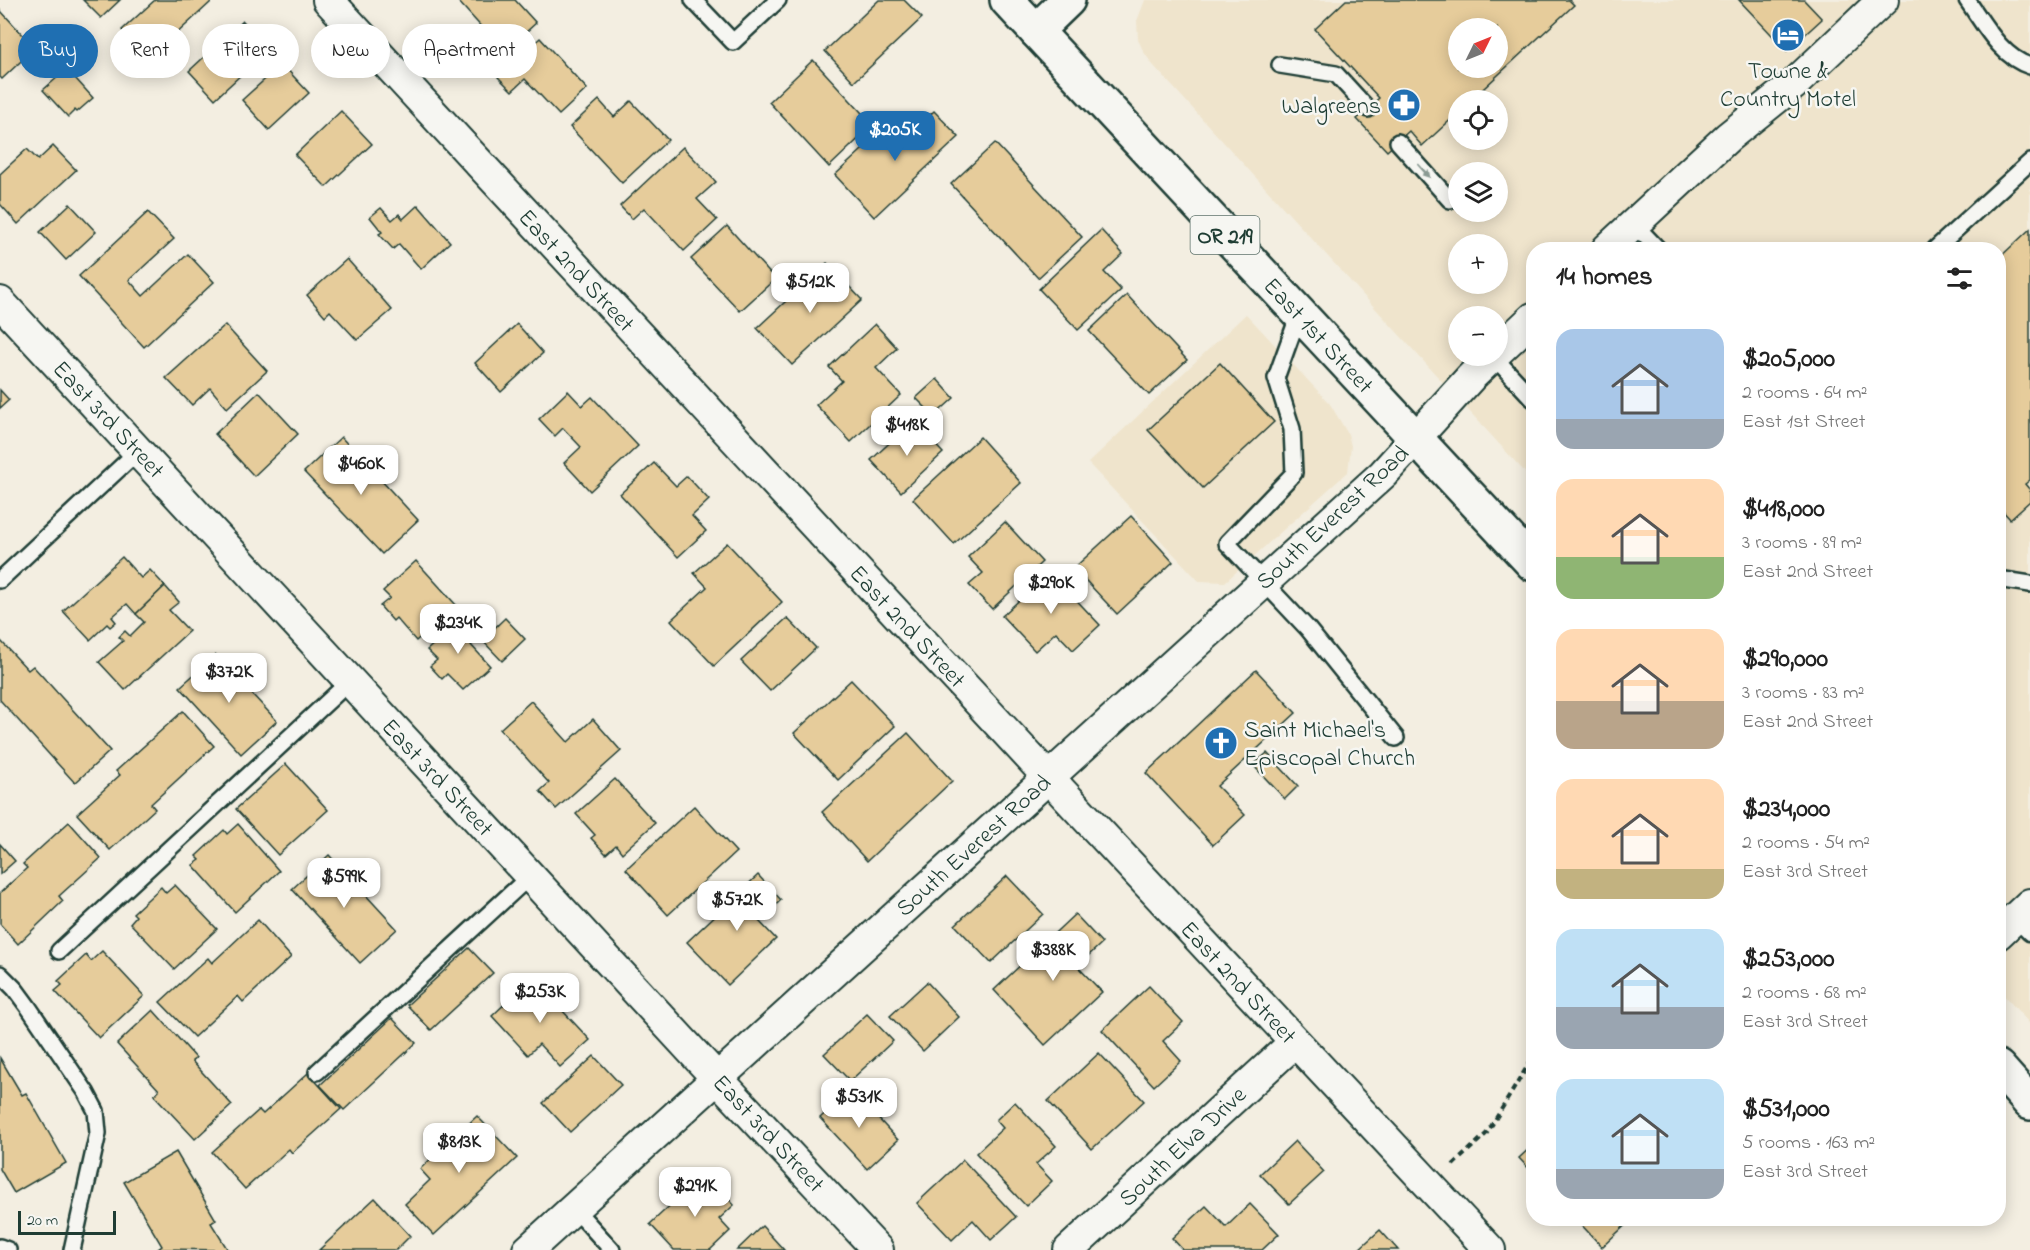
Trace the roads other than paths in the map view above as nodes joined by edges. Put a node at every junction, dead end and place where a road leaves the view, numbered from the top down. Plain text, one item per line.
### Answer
1 (328, 0) edge
2 (693, 0) edge
3 (778, 0) edge
4 (1007, 0) edge
5 (1068, 0) edge
6 (1883, 0) edge
7 (1967, 0) edge
8 (1036, 31) junction
9 (1280, 65) dead end
10 (2030, 66) edge
11 (1368, 109) dead end
12 (1398, 142) dead end
13 (2030, 162) edge
14 (1448, 198) edge
15 (1634, 224) junction
16 (1615, 242) edge
17 (1651, 242) edge
18 (1943, 242) edge
19 (0, 302) edge
20 (1299, 313) junction
21 (1526, 325) edge
22 (1508, 342) edge
23 (1482, 366) edge
24 (1502, 366) edge
25 (1526, 391) edge
26 (1415, 438) junction
27 (138, 451) junction
28 (1526, 557) edge
29 (0, 580) edge
30 (2006, 580) edge
31 (1263, 582) junction
32 (2030, 584) edge
33 (351, 681) junction
34 (1396, 738) dead end
35 (1048, 777) junction
36 (530, 876) junction
37 (59, 951) dead end
38 (0, 974) edge
39 (1295, 1042) junction
40 (317, 1072) dead end
41 (2006, 1076) edge
42 (718, 1079) junction
43 (2030, 1103) edge
44 (574, 1208) junction
45 (0, 1247) edge
46 (8, 1250) edge
47 (72, 1250) edge
48 (528, 1250) edge
49 (612, 1250) edge
50 (878, 1250) edge
51 (1069, 1250) edge
52 (1490, 1250) edge

1 - 35 street, East 2nd Street
2 - 3 lane
4 - 8 main road, East 1st Street / OR 219
5 - 8 main road
6 - 15 street
7 - 10 lane
8 - 20 main road, East 1st Street / OR 219
9 - 11 lane
12 -> 14 lane
13 - 18 lane
15 - 16 street
15 - 17 lane
19 - 27 street, East 3rd Street
20 - 26 main road, East 1st Street / OR 219
20 - 31 lane
21 - 22 street
23 - 26 street, South Everest Road
24 - 25 lane
26 - 28 main road, East 1st Street / OR 219
26 - 31 street, South Everest Road
27 - 29 lane
27 - 33 street, East 3rd Street
30 - 32 lane
31 - 34 lane
31 - 35 street, South Everest Road
33 - 36 street, East 3rd Street
33 - 37 lane
35 - 39 street, East 2nd Street
35 - 42 street, South Everest Road
36 - 40 lane
36 - 42 street, East 3rd Street
38 - 47 lane
39 - 51 street, South Elva Drive
39 - 52 street, East 2nd Street
41 - 43 main road
42 - 44 street, South Everest Road
42 - 50 street, East 3rd Street
44 - 48 street, South Everest Road
44 - 49 lane
45 - 46 lane

